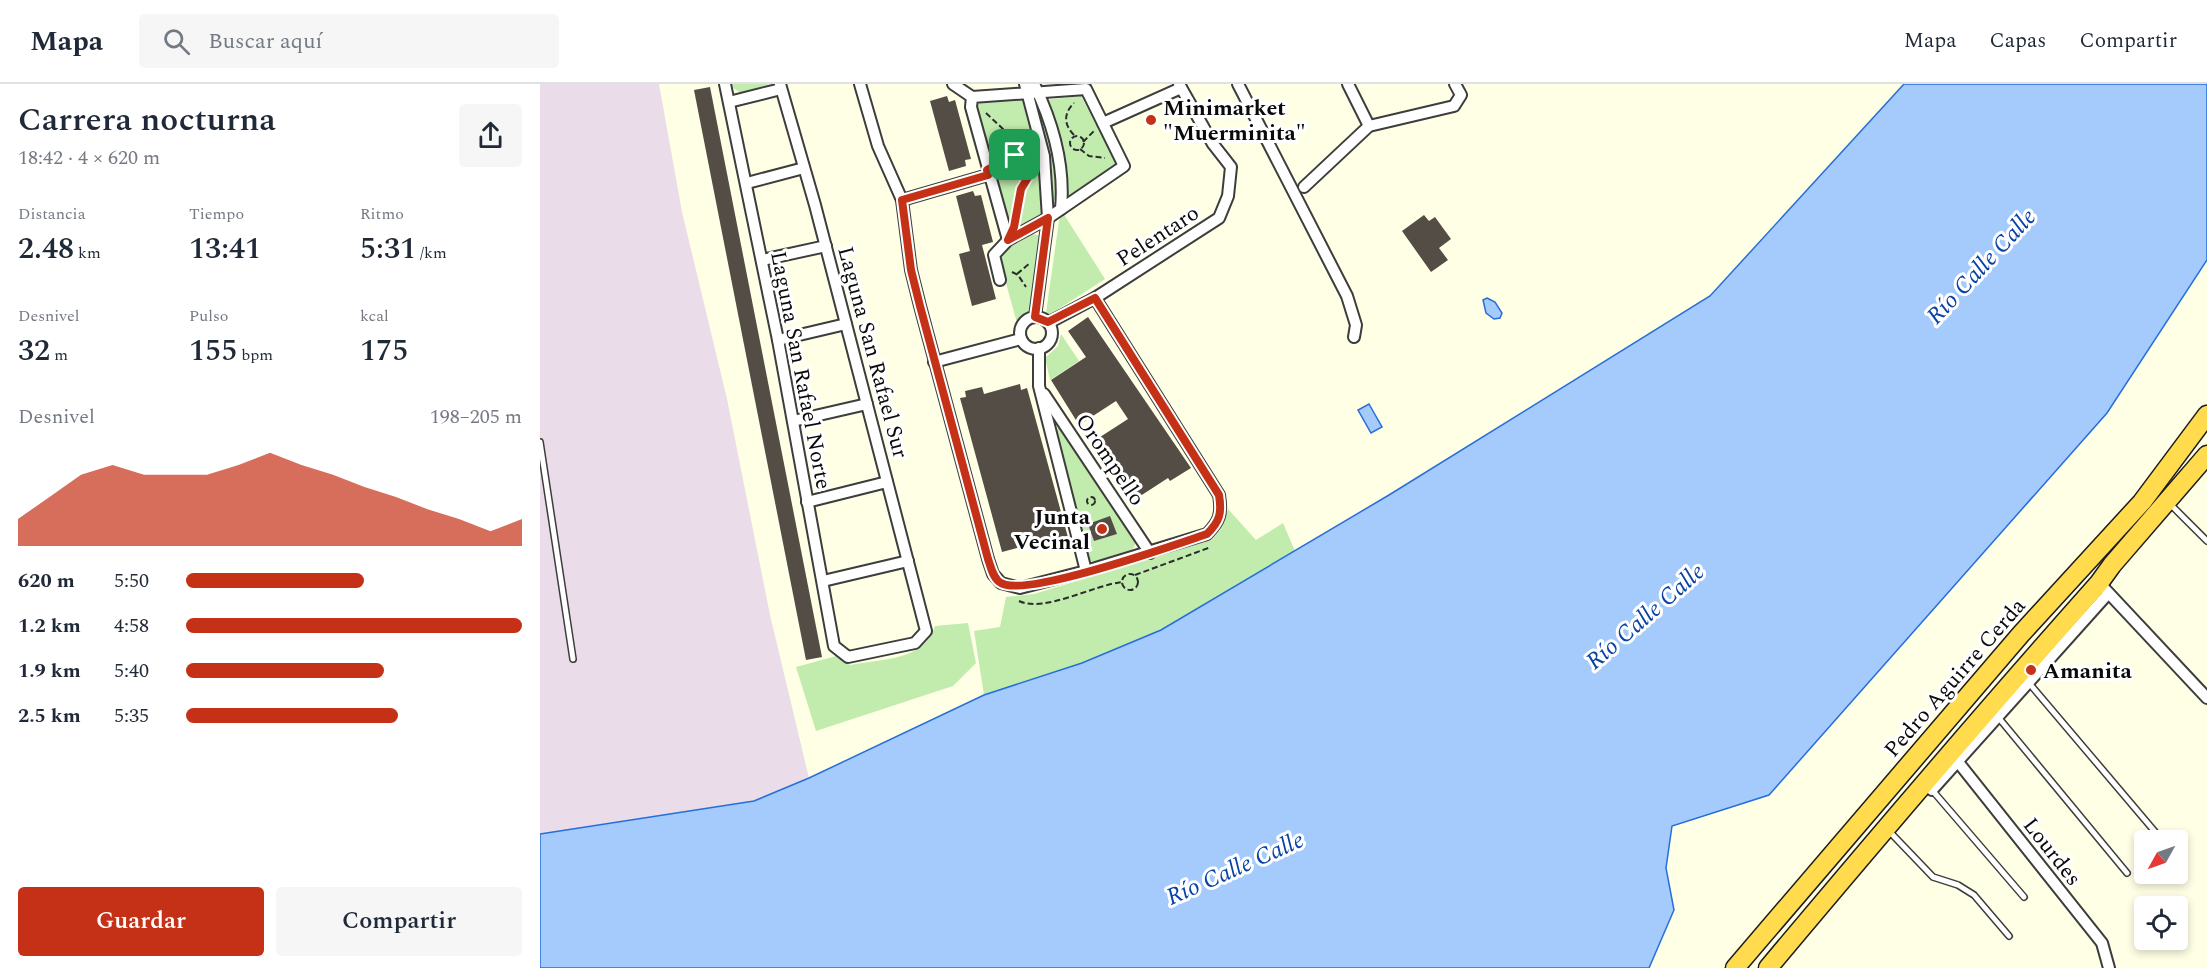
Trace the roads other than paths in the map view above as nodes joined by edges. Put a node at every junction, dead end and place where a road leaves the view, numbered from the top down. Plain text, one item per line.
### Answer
1 (725, 84) edge
2 (860, 84) edge
3 (952, 84) edge
4 (1239, 84) edge
5 (1348, 84) edge
6 (1455, 84) edge
7 (1180, 86) edge
8 (781, 87) edge
9 (1031, 88) edge
10 (972, 97) junction
11 (729, 102) junction
12 (1103, 123) junction
13 (1369, 126) junction
14 (804, 168) junction
15 (987, 173) junction
16 (747, 183) junction
17 (1304, 187) dead end
18 (902, 200) junction
19 (1060, 209) junction
20 (1048, 218) junction
21 (1008, 240) junction
22 (826, 246) junction
23 (762, 260) junction
24 (999, 276) road end
25 (1095, 298) junction
26 (1035, 317) junction
27 (1048, 322) junction
28 (846, 324) junction
29 (1354, 337) dead end
30 (1021, 339) junction
31 (778, 340) junction
32 (1039, 348) junction
33 (934, 362) junction
34 (1039, 386) junction
35 (867, 404) junction
36 (2207, 415) edge
37 (793, 421) junction
38 (540, 442) edge
39 (2206, 456) edge
40 (887, 482) junction
41 (807, 502) junction
42 (2168, 502) junction
43 (2207, 541) edge
44 (1150, 553) junction
45 (908, 561) junction
46 (2081, 570) junction
47 (1086, 571) junction
48 (823, 580) junction
49 (2102, 590) junction
50 (848, 657) joint
51 (573, 659) dead end
52 (2028, 682) junction
53 (2207, 698) edge
54 (1997, 717) junction
55 (1958, 762) junction
56 (1928, 786) junction
57 (1886, 828) junction
58 (2154, 830) edge
59 (2127, 873) dead end
60 (2024, 897) dead end
61 (2008, 936) dead end
62 (1735, 968) edge
63 (1768, 968) edge
64 (2109, 968) edge

1 - 11 street, Laguna San Rafael Norte
2 - 18 street
3 - 10 street
4 - 29 street
5 - 13 street
6 - 13 street
7 - 12 street
7 - 25 street, Pelentaro
8 - 11 street
8 - 14 street, Laguna San Rafael Sur
9 - 10 street
9 - 12 street
9 - 19 street
9 - 20 street
10 - 15 street
11 - 16 street, Laguna San Rafael Norte
12 - 19 street
13 - 17 street
14 - 16 street
14 - 22 street, Laguna San Rafael Sur
15 - 18 street
15 - 21 street
16 - 23 street, Laguna San Rafael Norte
18 - 33 street
19 - 20 street
20 - 21 street
20 - 26 street
21 - 24 street
22 - 23 street
22 - 28 street, Laguna San Rafael Sur
23 - 31 street, Laguna San Rafael Norte
25 - 27 street, Pelentaro
25 - 44 street
26 - 27 street
26 - 30 street
27 - 32 street, Orompello
28 - 31 street
28 - 35 street, Laguna San Rafael Sur
30 - 32 street
30 - 33 street
31 - 37 street, Laguna San Rafael Norte
32 - 34 street, Orompello
33 - 47 street
34 - 44 street, Orompello
34 - 47 street, Orompello
35 - 37 street
35 - 40 street, Laguna San Rafael Sur
36 - 46 highway, Pedro Aguirre Cerda
37 - 41 street, Laguna San Rafael Norte
38 - 51 lane
39 - 42 highway, Pedro Aguirre Cerda
40 - 41 street
40 - 45 street, Laguna San Rafael Sur
41 - 48 street, Laguna San Rafael Norte
42 - 43 lane
42 - 49 highway, Pedro Aguirre Cerda
44 - 47 street
45 - 48 street
45 - 50 street, Laguna San Rafael Sur
46 - 49 highway
46 - 62 highway, Pedro Aguirre Cerda
48 - 50 street, Laguna San Rafael Norte
49 - 52 street
49 - 53 street
49 - 56 highway, Pedro Aguirre Cerda
52 - 54 street
52 - 58 lane
54 - 55 street
54 - 59 lane
55 - 56 street
55 - 64 street, Lourdes
56 - 57 highway, Pedro Aguirre Cerda
56 - 60 lane
57 - 61 lane
57 - 63 highway, Pedro Aguirre Cerda

